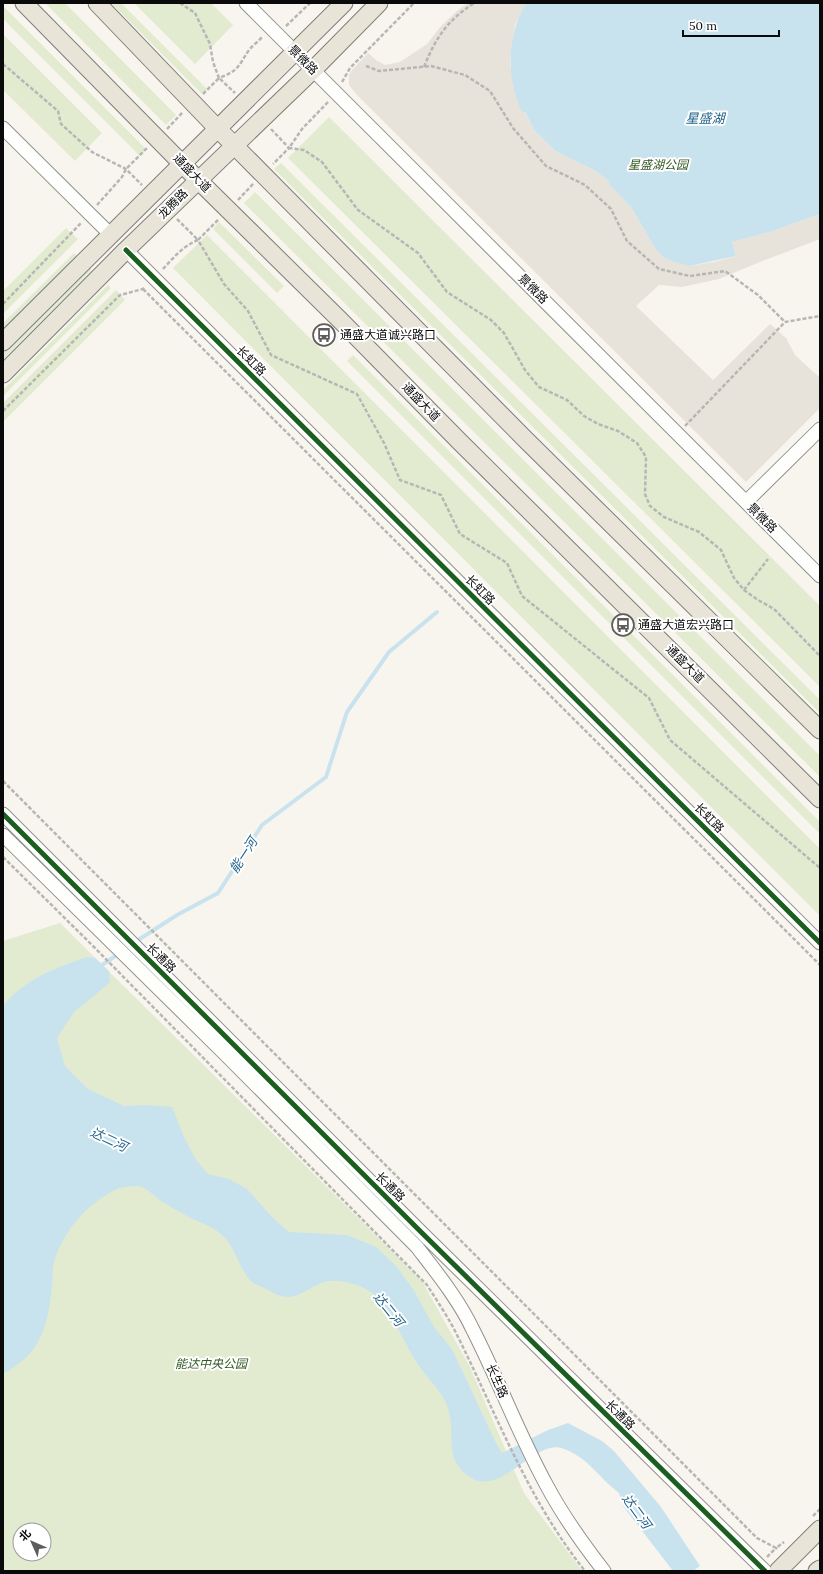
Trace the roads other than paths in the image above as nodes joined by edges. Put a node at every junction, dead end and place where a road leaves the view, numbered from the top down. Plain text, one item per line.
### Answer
1 (24, 3) edge
2 (97, 3) edge
3 (246, 3) edge
4 (344, 3) edge
5 (379, 3) edge
6 (295, 52) junction
7 (313, 70) junction
8 (3, 128) edge
9 (217, 128) junction
10 (235, 144) junction
11 (182, 163) junction
12 (198, 180) junction
13 (110, 234) junction
14 (126, 250) junction
15 (3, 342) edge
16 (3, 374) edge
17 (820, 429) edge
18 (746, 502) junction
19 (820, 576) edge
20 (820, 730) edge
21 (820, 798) edge
22 (3, 814) edge
23 (3, 835) edge
24 (820, 943) edge
25 (374, 1203) joint
26 (815, 1524) edge
27 (820, 1569) edge
28 (604, 1571) edge
29 (765, 1571) edge
30 (778, 1571) edge
31 (818, 1571) edge

1 - 11 main road, 通盛大道
2 - 9 main road
3 - 6 street, 景微路
4 - 6 main road, 龙腾路
5 - 7 main road, 龙腾路
6 - 7 street, 景微路
6 - 9 main road, 龙腾路
7 - 10 main road, 龙腾路
7 - 18 street, 景微路
8 - 13 street
9 - 10 main road
9 - 11 main road, 龙腾路
10 - 12 main road, 龙腾路
10 - 20 main road
11 - 12 main road, 通盛大道
11 - 13 main road, 龙腾路
12 - 14 main road, 龙腾路
12 - 21 main road, 通盛大道
13 - 15 main road, 龙腾路
14 - 16 main road, 龙腾路
14 - 24 street, 长虹路
17 - 18 street
18 - 19 street, 景微路
22 - 29 street, 长通路
23 - 25 street, 长通路
25 - 28 street, 长生路
26 - 30 main road
27 - 31 main road

